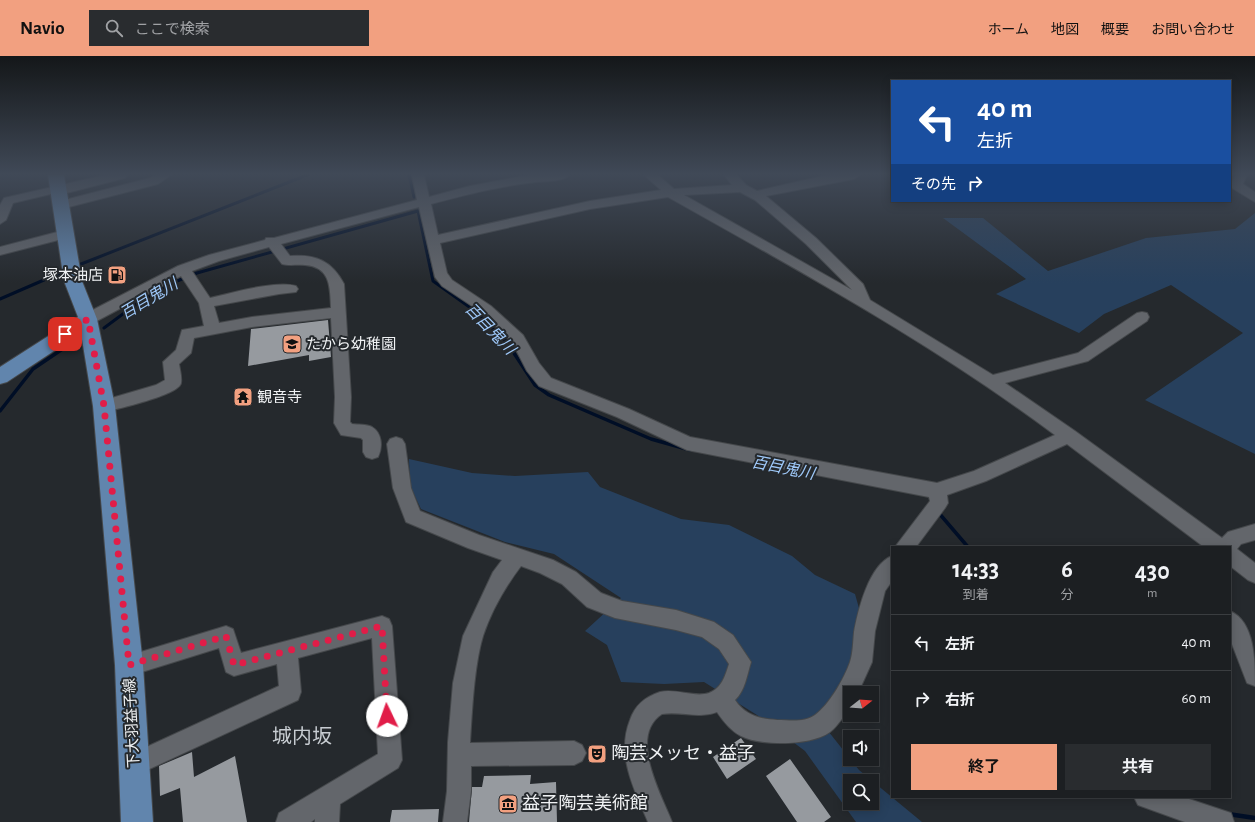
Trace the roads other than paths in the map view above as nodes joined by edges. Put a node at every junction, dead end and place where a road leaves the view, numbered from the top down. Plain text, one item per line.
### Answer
1 (4, 211) edge
2 (61, 211) edge
3 (387, 211) edge
4 (427, 211) edge
5 (567, 211) edge
6 (701, 211) edge
7 (774, 211) edge
8 (0, 220) edge
9 (65, 234) junction
10 (433, 240) junction
11 (271, 241) junction
12 (0, 251) edge
13 (183, 269) junction
14 (291, 289) dead end
15 (862, 302) junction
16 (206, 303) junction
17 (338, 312) junction
18 (1142, 316) dead end
19 (88, 319) junction
20 (213, 330) junction
21 (0, 377) edge
22 (992, 381) junction
23 (104, 406) junction
24 (1069, 436) junction
25 (396, 444) dead end
26 (372, 452) dead end
27 (937, 491) junction
28 (1254, 531) edge
29 (906, 546) edge
30 (1218, 546) edge
31 (1227, 546) edge
32 (517, 556) junction
33 (1231, 556) edge
34 (891, 566) edge
35 (1255, 574) edge
36 (1231, 622) edge
37 (287, 652) junction
38 (129, 665) junction
39 (1255, 675) edge
40 (721, 698) junction
41 (574, 753) dead end
42 (459, 755) junction
43 (135, 764) junction
44 (328, 798) junction
45 (1149, 798) edge
46 (137, 822) edge
47 (288, 822) edge
48 (327, 822) edge
49 (454, 822) edge
50 (660, 822) edge
51 (1222, 822) edge

1 - 8 street
2 - 9 main road, 下大羽益子線
3 - 11 street
4 - 10 street
5 - 10 street
6 - 15 street
7 - 15 street
9 - 12 street
9 - 19 main road, 下大羽益子線
10 - 27 street
11 - 13 street
11 - 17 street
13 - 16 street
13 - 19 street
14 - 16 street
15 - 22 street
16 - 20 street
17 - 20 street
17 - 26 street
18 - 22 street
19 - 21 main road
19 - 23 main road, 下大羽益子線
20 - 23 street
22 - 24 street
23 - 38 main road, 下大羽益子線
24 - 27 street
24 - 30 street
25 - 32 street
27 - 29 street
28 - 31 street
32 - 40 street
32 - 42 street
33 - 35 street
34 - 40 street
36 - 39 street
37 - 38 street
37 - 43 street
37 - 44 street
38 - 43 main road, 下大羽益子線
40 - 50 street
41 - 42 street
42 - 49 street
43 - 46 main road, 下大羽益子線
44 - 47 street
44 - 48 street
45 - 51 street

